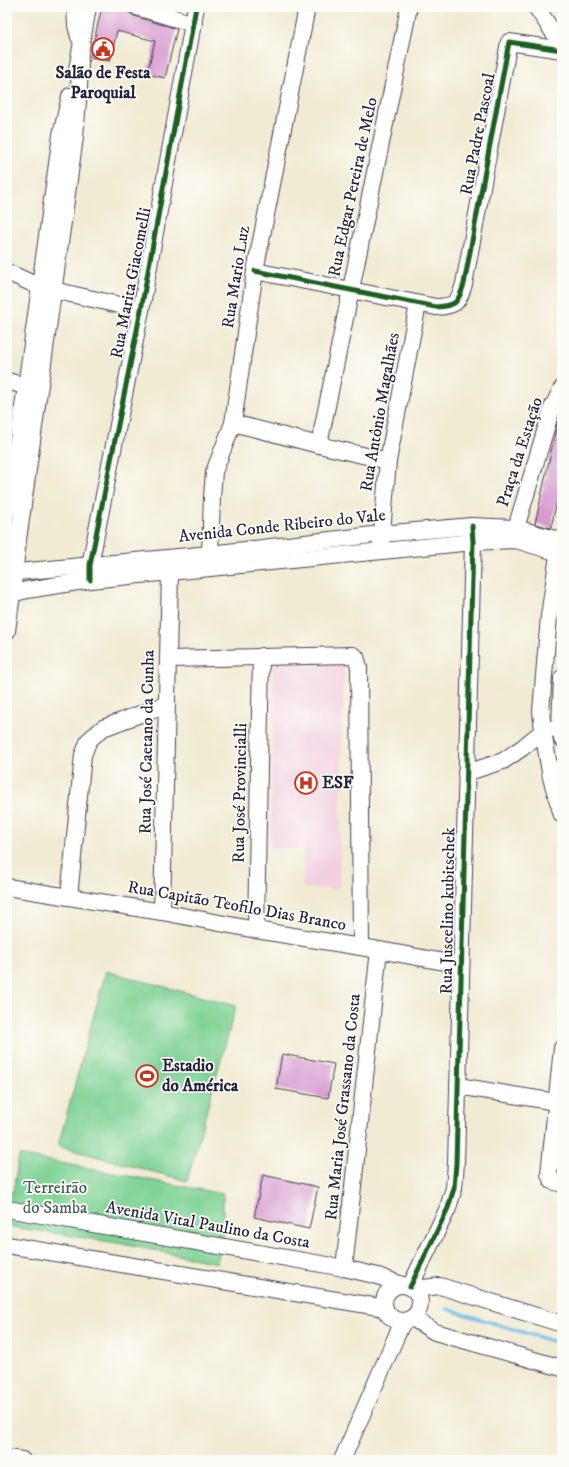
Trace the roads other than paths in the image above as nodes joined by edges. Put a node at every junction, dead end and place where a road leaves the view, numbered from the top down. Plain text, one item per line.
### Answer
1 (75, 7) edge
2 (88, 7) edge
3 (95, 7) edge
4 (137, 7) edge
5 (196, 7) edge
6 (307, 7) edge
7 (409, 7) edge
8 (536, 7) edge
9 (194, 24) junction
10 (82, 45) junction
11 (562, 45) edge
12 (562, 50) edge
13 (255, 271) junction
14 (7, 272) edge
15 (46, 289) junction
16 (351, 290) junction
17 (418, 304) junction
18 (141, 310) junction
19 (7, 381) edge
20 (562, 388) edge
21 (32, 389) junction
22 (233, 423) junction
23 (319, 445) junction
24 (388, 461) junction
25 (15, 485) edge
26 (7, 512) edge
27 (381, 534) junction
28 (472, 534) junction
29 (516, 534) junction
30 (561, 545) edge
31 (381, 552) junction
32 (210, 560) junction
33 (170, 565) junction
34 (90, 572) junction
35 (11, 573) edge
36 (10, 594) edge
37 (7, 631) edge
38 (261, 656) junction
39 (168, 658) junction
40 (562, 678) edge
41 (561, 694) edge
42 (167, 704) junction
43 (561, 730) edge
44 (542, 731) junction
45 (466, 773) junction
46 (562, 814) edge
47 (7, 887) edge
48 (69, 896) junction
49 (162, 912) junction
50 (256, 930) junction
51 (361, 947) junction
52 (379, 950) junction
53 (461, 965) junction
54 (562, 1048) edge
55 (458, 1086) junction
56 (559, 1103) edge
57 (556, 1181) edge
58 (7, 1209) edge
59 (7, 1245) edge
60 (344, 1268) junction
61 (409, 1287) junction
62 (385, 1308) junction
63 (407, 1319) junction
64 (562, 1324) edge
65 (562, 1368) edge
66 (7, 1458) edge
67 (22, 1460) edge
68 (342, 1460) edge

1 - 10 street
2 - 10 street
3 - 10 street
4 - 9 street
5 - 9 street, Rua Marita Giacomelli
6 - 13 street, Rua Mario Luz
7 - 16 street, Rua Edgar Pereira de Melo
8 - 11 street
9 - 18 street, Rua Marita Giacomelli
10 - 15 street
12 - 17 street, Rua Padre Pascoal
13 - 16 street
13 - 22 street, Rua Mario Luz
14 - 15 street
15 - 18 street
15 - 21 street
16 - 17 street
16 - 23 street, Rua Edgar Pereira de Melo
17 - 24 street, Rua Antônio Magalhães
18 - 34 street, Rua Marita Giacomelli
19 - 21 street
20 - 29 street, Praça da Estação
21 - 25 street
22 - 23 street
22 - 32 street, Rua Mario Luz
23 - 24 street
24 - 27 street, Rua Antônio Magalhães
25 - 26 street
25 - 35 street
27 - 28 street, Avenida Conde Ribeiro do Vale
27 - 31 street, Rua Antônio Magalhães
27 - 32 street, Avenida Conde Ribeiro do Vale
28 - 29 street, Avenida Conde Ribeiro do Vale
28 - 31 street, Avenida Conde Ribeiro do Vale
28 - 45 street, Rua Juscelino kubitschek
29 - 30 street, Avenida Conde Ribeiro do Vale
30 - 44 street
31 - 32 street, Avenida Conde Ribeiro do Vale
32 - 33 street, Avenida Conde Ribeiro do Vale
33 - 34 street, Avenida Conde Ribeiro do Vale
33 - 39 street, Rua José Caetano da Cunha
34 - 35 street, Avenida Conde Ribeiro do Vale
34 - 36 street, Avenida Conde Ribeiro do Vale
35 - 36 street
36 - 37 street
38 - 39 street
38 - 50 street, Rua José Provincialli
38 - 51 street
39 - 42 street, Rua José Caetano da Cunha
40 - 41 street
41 - 43 street
42 - 48 street
42 - 49 street, Rua José Caetano da Cunha
43 - 44 street
44 - 45 street
44 - 46 street
45 - 53 street, Rua Juscelino kubitschek
47 - 48 street, Rua Capitão Teofilo Dias Branco
48 - 49 street, Rua Capitão Teofilo Dias Branco
49 - 50 street, Rua Capitão Teofilo Dias Branco
50 - 51 street, Rua Capitão Teofilo Dias Branco
51 - 52 street, Rua Capitão Teofilo Dias Branco
52 - 53 street, Rua Capitão Teofilo Dias Branco
52 - 60 street, Rua Maria José Grassano da Costa
53 - 55 street, Rua Juscelino kubitschek
54 - 56 street
55 - 56 street
55 - 61 street, Rua Juscelino kubitschek
56 - 57 street
58 - 60 street, Avenida Vital Paulino da Costa
59 - 62 street
60 - 61 street, Avenida Vital Paulino da Costa
61 - 62 street
61 - 63 street
61 - 64 street, Avenida Vital Paulino da Costa
62 - 63 street
63 - 65 street
63 - 68 street
66 - 67 street

